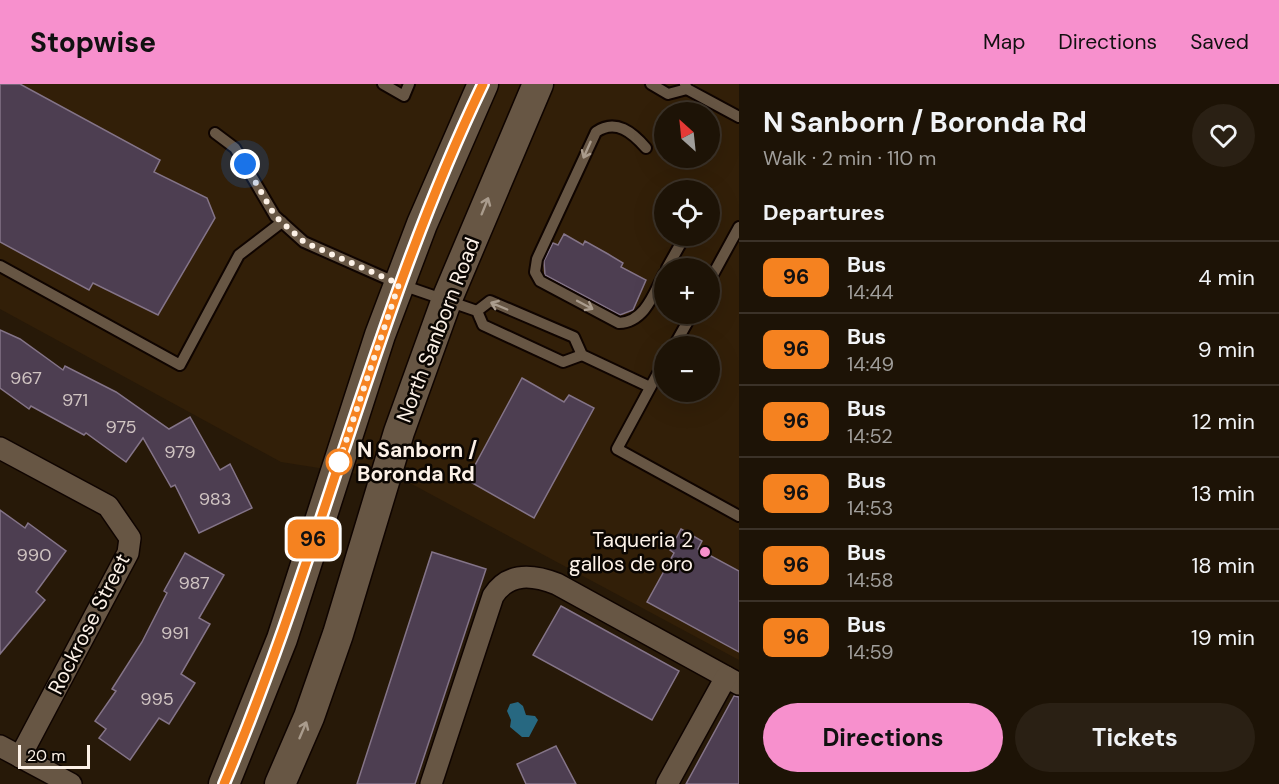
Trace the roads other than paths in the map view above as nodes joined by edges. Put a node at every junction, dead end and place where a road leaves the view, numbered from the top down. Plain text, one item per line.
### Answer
1 (383, 84) edge
2 (409, 84) edge
3 (483, 84) edge
4 (538, 84) edge
5 (651, 84) edge
6 (686, 86) edge
7 (739, 117) edge
8 (215, 133) dead end
9 (646, 148) dead end
10 (282, 222) junction
11 (739, 227) edge
12 (720, 262) edge
13 (0, 266) edge
14 (399, 284) junction
15 (654, 292) edge
16 (447, 298) junction
17 (477, 311) junction
18 (582, 355) junction
19 (654, 380) edge
20 (650, 387) junction
21 (0, 448) edge
22 (739, 516) edge
23 (733, 680) edge
24 (0, 746) edge
25 (20, 757) junction
26 (71, 784) edge
27 (224, 784) edge
28 (280, 784) edge
29 (431, 784) edge
30 (668, 784) edge

1 - 2 lane
3 - 14 main road
16 -> 4 main road, North Sanborn Road
5 - 6 lane
6 - 7 lane
8 - 10 lane
9 -> 15 lane
10 - 13 lane
10 - 14 lane
11 - 12 lane
14 - 16 lane
14 - 27 main road
16 - 17 lane
28 -> 16 main road, North Sanborn Road
17 - 18 lane
18 -> 17 lane
18 - 20 lane
19 - 20 lane
20 - 22 lane
21 - 25 street, Rockrose Street
23 - 29 street
23 - 30 street
24 - 25 street
25 - 26 street

